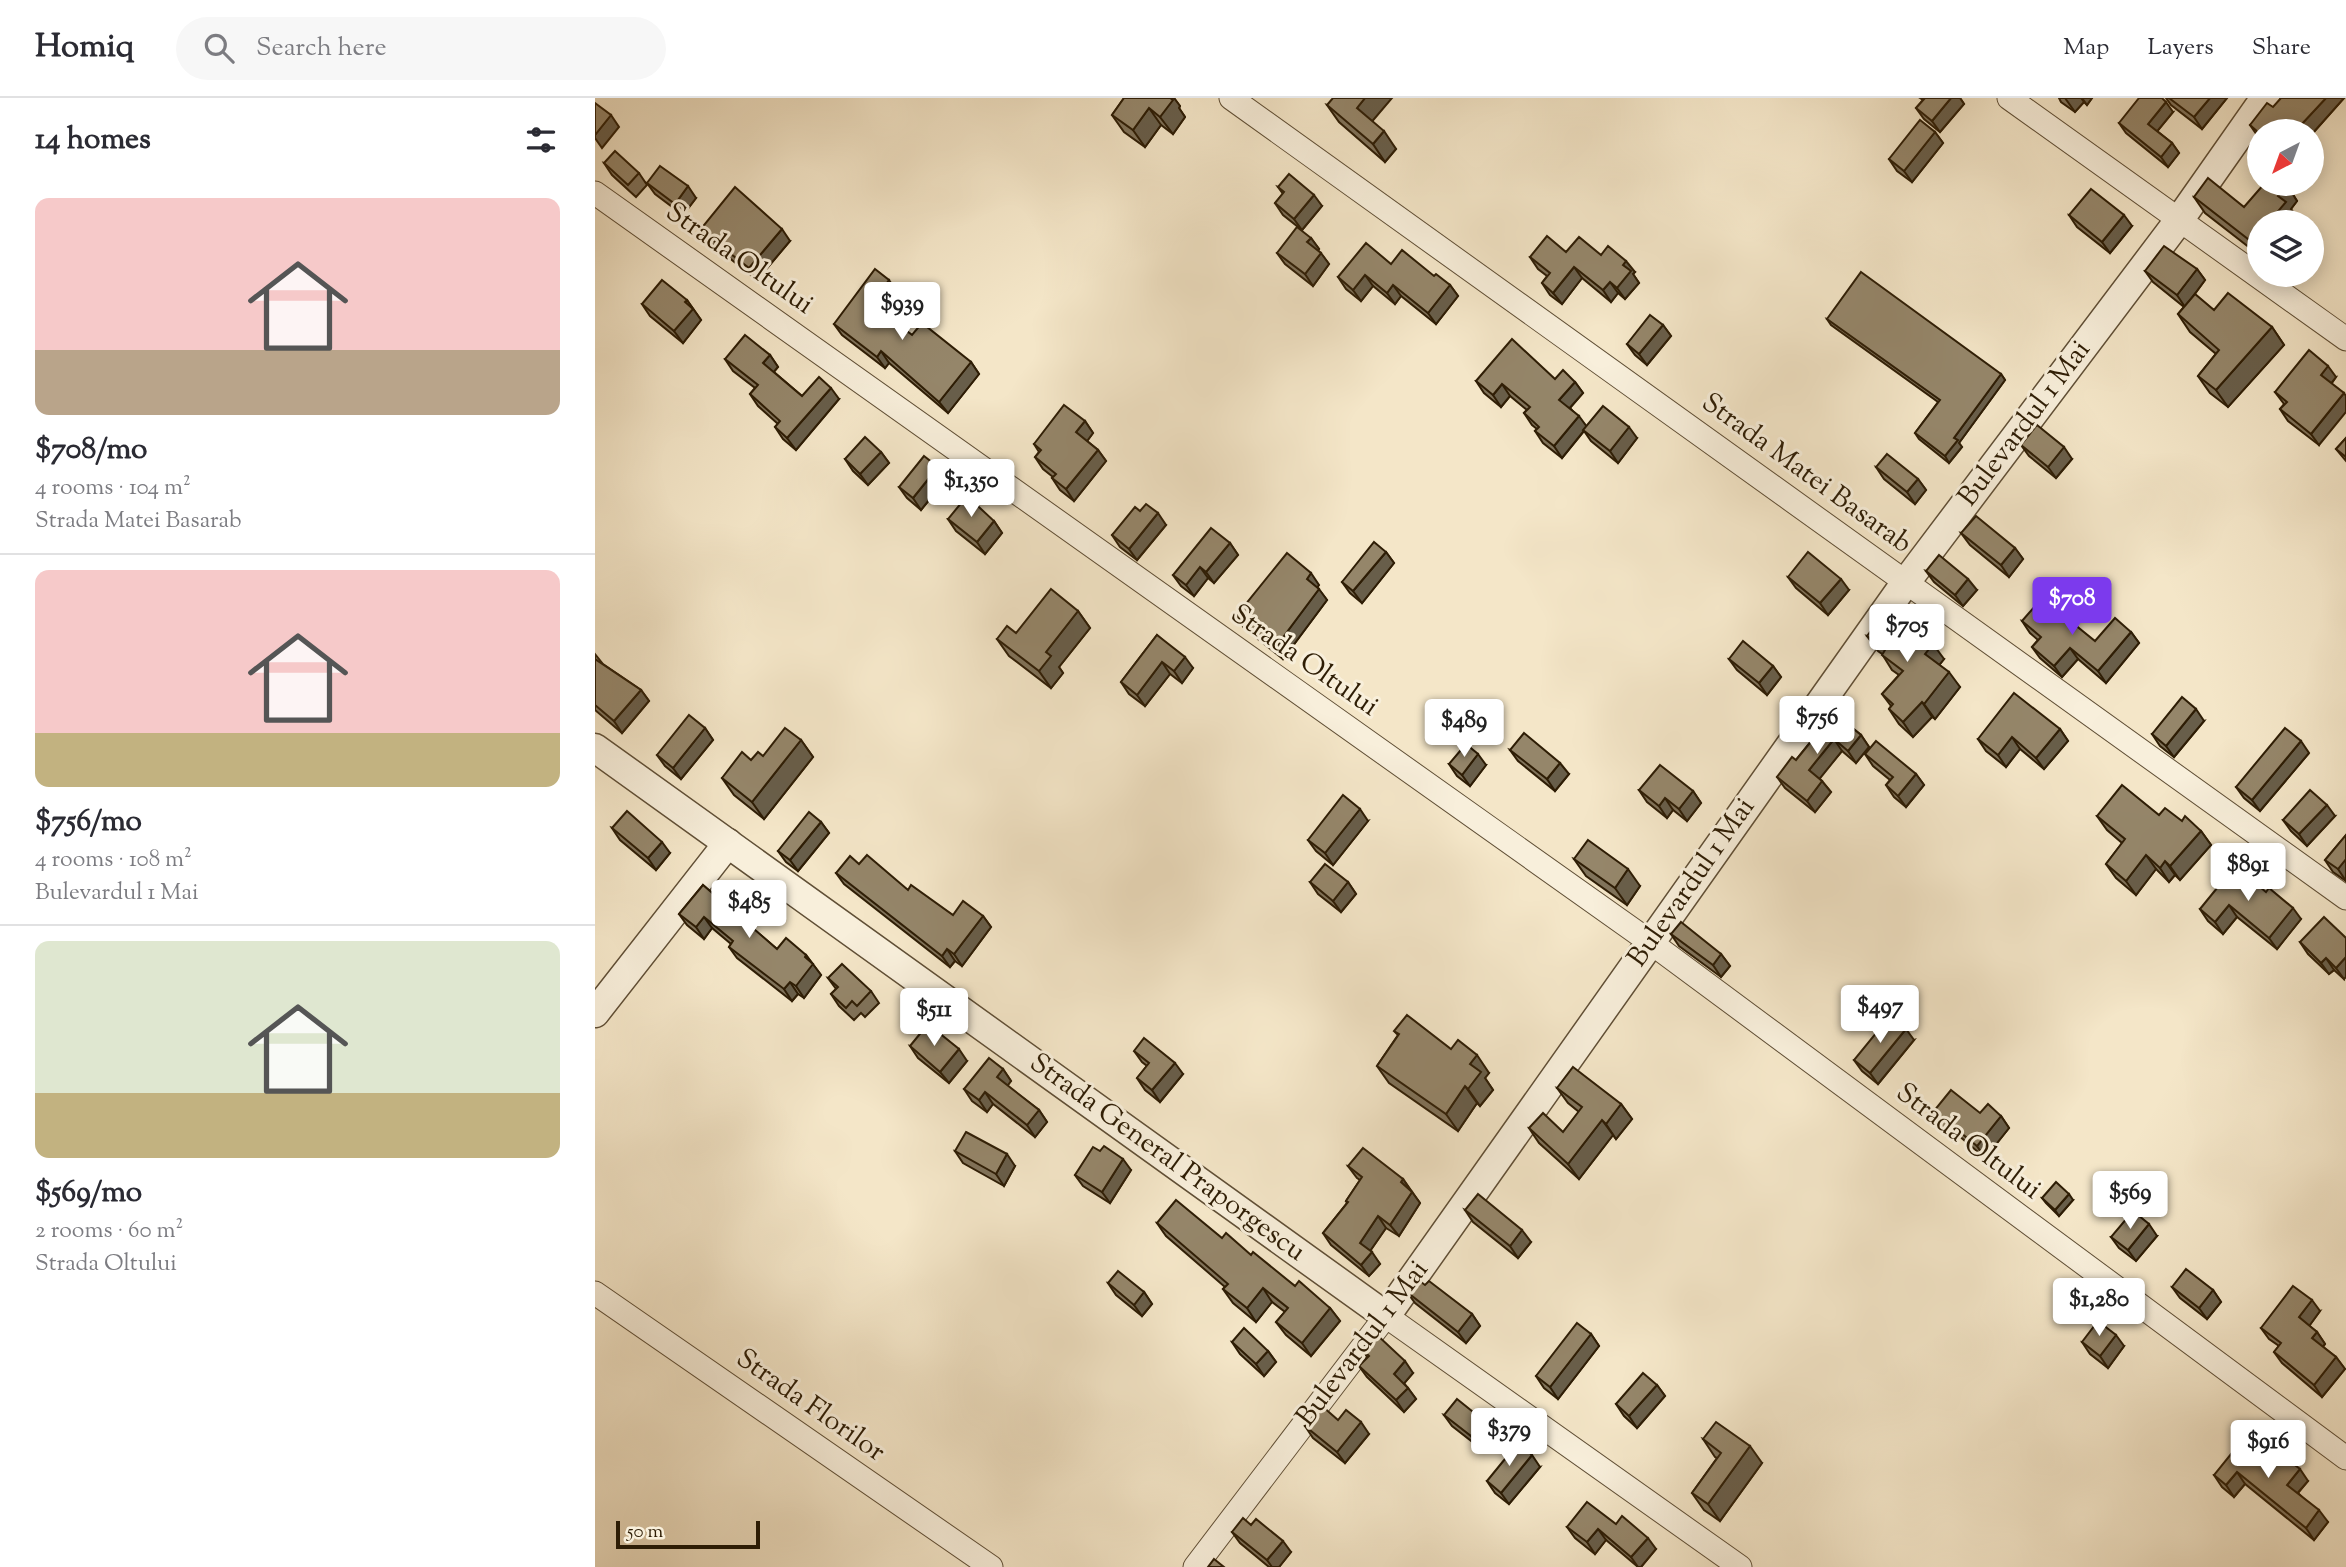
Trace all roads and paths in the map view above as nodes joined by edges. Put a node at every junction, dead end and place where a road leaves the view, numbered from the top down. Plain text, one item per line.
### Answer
1 (1231, 98) edge
2 (2009, 98) edge
3 (2265, 98) edge
4 (595, 193) edge
5 (2180, 219) junction
6 (2346, 339) edge
7 (1906, 582) junction
8 (595, 748) edge
9 (728, 843) junction
10 (2346, 898) edge
11 (1650, 942) junction
12 (595, 1013) edge
13 (595, 1293) edge
14 (1386, 1316) junction
15 (2346, 1458) edge
16 (991, 1567) edge
17 (1195, 1567) edge
18 (1739, 1567) edge

1 - 7 street, Strada Matei Basarab
2 - 5 street
3 - 5 street, Bulevardul 1 Mai
4 - 11 street, Strada Oltului
5 - 6 street
5 - 7 street, Bulevardul 1 Mai
7 - 10 street, Strada Matei Basarab
7 - 11 street, Bulevardul 1 Mai
8 - 9 street, Strada General Praporgescu
9 - 12 street
9 - 14 street, Strada General Praporgescu
11 - 14 street, Bulevardul 1 Mai
11 - 15 street, Strada Oltului
13 - 16 street, Strada Florilor
14 - 17 street, Bulevardul 1 Mai
14 - 18 street, Strada General Praporgescu

